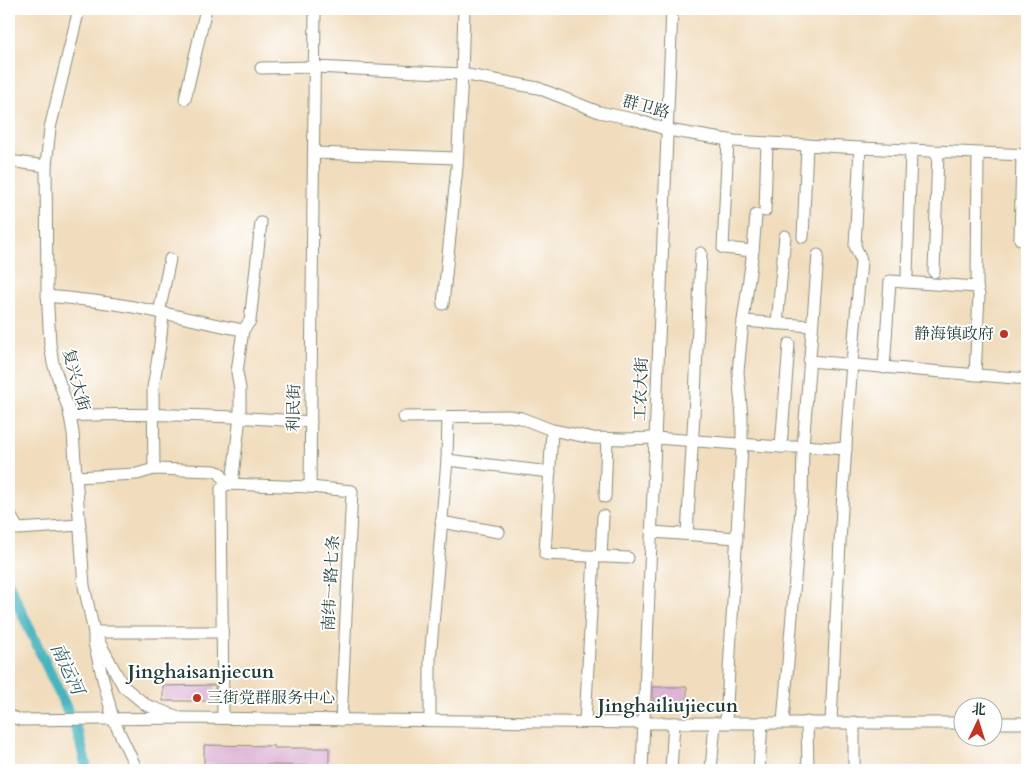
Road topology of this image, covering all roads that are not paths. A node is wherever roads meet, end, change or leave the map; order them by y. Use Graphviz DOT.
graph roads {
  1 [pos="79,9"];
  2 [pos="206,9"];
  3 [pos="315,9"];
  4 [pos="464,9"];
  5 [pos="672,9"];
  6 [pos="315,67"];
  7 [pos="261,68"];
  8 [pos="462,74"];
  9 [pos="185,99"];
  10 [pos="668,130"];
  11 [pos="728,140"];
  12 [pos="767,143"];
  13 [pos="807,145"];
  14 [pos="860,148"];
  15 [pos="911,151"];
  16 [pos="938,152"];
  17 [pos="314,153"];
  18 [pos="978,154"];
  19 [pos="1025,155"];
  20 [pos="457,158"];
  21 [pos="9,161"];
  22 [pos="46,166"];
  23 [pos="261,223"];
  24 [pos="785,236"];
  25 [pos="803,237"];
  26 [pos="1020,239"];
  27 [pos="753,251"];
  28 [pos="701,253"];
  29 [pos="818,254"];
  30 [pos="170,259"];
  31 [pos="934,272"];
  32 [pos="907,275"];
  33 [pos="977,287"];
  34 [pos="48,296"];
  35 [pos="443,304"];
  36 [pos="161,313"];
  37 [pos="743,321"];
  38 [pos="777,324"];
  39 [pos="812,326"];
  40 [pos="243,330"];
  41 [pos="789,344"];
  42 [pos="809,362"];
  43 [pos="851,365"];
  44 [pos="884,368"];
  45 [pos="975,375"];
  46 [pos="1027,379"];
  47 [pos="154,414"];
  48 [pos="70,416"];
  49 [pos="240,417"];
  50 [pos="403,417"];
  51 [pos="448,417"];
  52 [pos="311,422"];
  53 [pos="552,430"];
  54 [pos="655,438"];
  55 [pos="607,439"];
  56 [pos="692,441"];
  57 [pos="742,444"];
  58 [pos="803,446"];
  59 [pos="781,447"];
  60 [pos="846,449"];
  61 [pos="447,460"];
  62 [pos="154,469"];
  63 [pos="550,472"];
  64 [pos="75,477"];
  65 [pos="229,484"];
  66 [pos="310,487"];
  67 [pos="604,497"];
  68 [pos="9,513"];
  69 [pos="603,516"];
  70 [pos="441,522"];
  71 [pos="80,525"];
  72 [pos="499,532"];
  73 [pos="652,532"];
  74 [pos="687,534"];
  75 [pos="736,538"];
  76 [pos="597,556"];
  77 [pos="628,558"];
  78 [pos="94,632"];
  79 [pos="222,632"];
  80 [pos="9,716"];
  81 [pos="183,718"];
  82 [pos="223,718"];
  83 [pos="113,719"];
  84 [pos="341,720"];
  85 [pos="430,720"];
  86 [pos="585,722"];
  87 [pos="674,722"];
  88 [pos="720,722"];
  89 [pos="762,722"];
  90 [pos="783,722"];
  91 [pos="807,722"];
  92 [pos="831,722"];
  93 [pos="854,722"];
  94 [pos="644,723"];
  95 [pos="954,723"];
  96 [pos="1004,723"];
  97 [pos="1027,723"];
  98 [pos="137,770"];
  99 [pos="642,770"];
  100 [pos="671,770"];
  101 [pos="711,770"];
  102 [pos="759,770"];
  103 [pos="808,770"];
  104 [pos="854,770"];
  1 -- 22 [label="street, 复兴大街"];
  2 -- 9 [label="street"];
  3 -- 6 [label="street, 利民街"];
  4 -- 8 [label="street"];
  5 -- 10 [label="street, 工农大街"];
  6 -- 7 [label="street, 群卫路"];
  6 -- 8 [label="street, 群卫路"];
  6 -- 17 [label="street, 利民街"];
  8 -- 10 [label="street, 群卫路"];
  8 -- 20 [label="street"];
  10 -- 11 [label="street, 群卫路"];
  10 -- 54 [label="street, 工农大街"];
  11 -- 12 [label="street, 群卫路"];
  11 -- 27 [label="street"];
  12 -- 13 [label="street, 群卫路"];
  12 -- 27 [label="street"];
  13 -- 14 [label="street, 群卫路"];
  13 -- 25 [label="street"];
  14 -- 15 [label="street, 群卫路"];
  14 -- 43 [label="street"];
  15 -- 16 [label="street, 群卫路"];
  15 -- 32 [label="street"];
  16 -- 18 [label="street, 群卫路"];
  16 -- 31 [label="street"];
  17 -- 20 [label="street"];
  17 -- 52 [label="street, 利民街"];
  18 -- 19 [label="street, 群卫路"];
  18 -- 33 [label="street"];
  19 -- 26 [label="street"];
  20 -- 35 [label="street"];
  21 -- 22 [label="street"];
  22 -- 34 [label="street, 复兴大街"];
  23 -- 40 [label="street"];
  24 -- 38 [label="street"];
  27 -- 37 [label="street"];
  28 -- 56 [label="street"];
  29 -- 39 [label="street"];
  30 -- 36 [label="street"];
  33 -- 44 [label="street"];
  33 -- 45 [label="street"];
  34 -- 36 [label="street"];
  34 -- 48 [label="street, 复兴大街"];
  36 -- 40 [label="street"];
  36 -- 47 [label="street"];
  37 -- 38 [label="street"];
  37 -- 57 [label="street"];
  38 -- 39 [label="street"];
  39 -- 42 [label="street"];
  40 -- 49 [label="street"];
  41 -- 59 [label="street"];
  42 -- 43 [label="street"];
  42 -- 58 [label="street"];
  43 -- 44 [label="street"];
  43 -- 60 [label="street"];
  44 -- 45 [label="street"];
  45 -- 46 [label="street"];
  47 -- 48 [label="street"];
  47 -- 49 [label="street"];
  47 -- 62 [label="street"];
  48 -- 64 [label="street, 复兴大街"];
  49 -- 52 [label="street"];
  49 -- 65 [label="street"];
  50 -- 51 [label="street"];
  51 -- 53 [label="street"];
  51 -- 61 [label="street"];
  52 -- 66 [label="street, 利民街"];
  53 -- 55 [label="street"];
  53 -- 63 [label="street"];
  54 -- 55 [label="street"];
  54 -- 56 [label="street"];
  54 -- 73 [label="street, 工农大街"];
  55 -- 67 [label="street"];
  56 -- 57 [label="street"];
  56 -- 74 [label="street"];
  57 -- 59 [label="street"];
  57 -- 75 [label="street"];
  58 -- 59 [label="street"];
  58 -- 60 [label="street"];
  58 -- 90 [label="street"];
  60 -- 92 [label="street"];
  61 -- 63 [label="street"];
  61 -- 70 [label="street"];
  62 -- 64 [label="street"];
  62 -- 65 [label="street"];
  63 -- 76 [label="street"];
  64 -- 71 [label="street, 复兴大街"];
  65 -- 66 [label="street"];
  65 -- 79 [label="street"];
  66 -- 84 [label="street, 南纬一路七条"];
  68 -- 71 [label="street"];
  69 -- 76 [label="street"];
  70 -- 72 [label="street"];
  70 -- 85 [label="street"];
  71 -- 78 [label="street, 复兴大街"];
  73 -- 74 [label="street"];
  73 -- 94 [label="street, 工农大街"];
  74 -- 75 [label="street"];
  75 -- 88 [label="street"];
  76 -- 77 [label="street"];
  76 -- 86 [label="street"];
  78 -- 79 [label="street"];
  78 -- 81 [label="street, 复兴大街"];
  78 -- 83 [label="street"];
  79 -- 82 [label="street"];
  80 -- 83 [label="street"];
  81 -- 82 [label="street"];
  81 -- 83 [label="street"];
  82 -- 84 [label="street"];
  83 -- 98 [label="street"];
  84 -- 85 [label="street"];
  85 -- 86 [label="street"];
  86 -- 94 [label="street"];
  87 -- 88 [label="street"];
  87 -- 94 [label="street"];
  87 -- 100 [label="street"];
  88 -- 89 [label="street"];
  88 -- 101 [label="street"];
  89 -- 90 [label="street"];
  89 -- 102 [label="street"];
  90 -- 91 [label="street"];
  91 -- 92 [label="street"];
  91 -- 103 [label="street"];
  92 -- 93 [label="street"];
  93 -- 95 [label="street"];
  93 -- 104 [label="street"];
  94 -- 99 [label="street, 工农大街"];
  96 -- 97 [label="street"];
}
